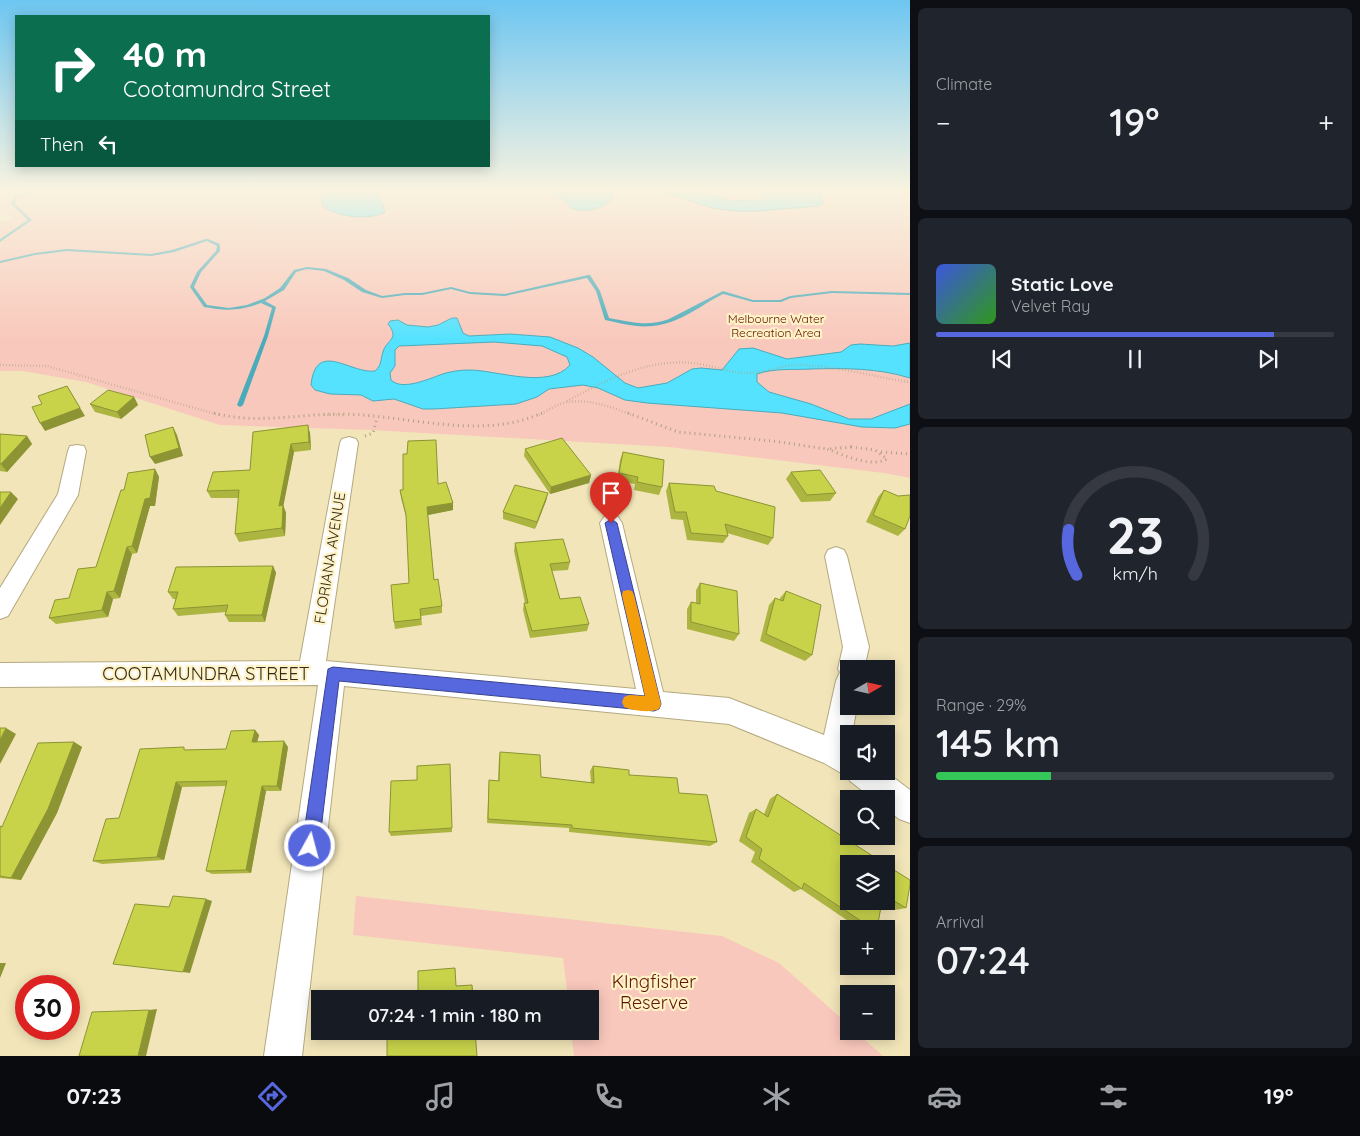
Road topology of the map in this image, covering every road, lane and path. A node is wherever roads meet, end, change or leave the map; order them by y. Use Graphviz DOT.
graph roads {
  1 [pos="0,365"];
  2 [pos="910,382"];
  3 [pos="567,402"];
  4 [pos="349,443"];
  5 [pos="827,450"];
  6 [pos="77,452"];
  7 [pos="881,452"];
  8 [pos="910,454"];
  9 [pos="611,523"];
  10 [pos="836,556"];
  11 [pos="0,609"];
  12 [pos="853,660"];
  13 [pos="322,674"];
  14 [pos="0,675"];
  15 [pos="654,704"];
  16 [pos="840,758"];
  17 [pos="872,780"];
  18 [pos="910,808"];
  19 [pos="283,1056"];
  1 -- 3 [label="path"];
  2 -- 3 [label="path"];
  3 -- 5 [label="path"];
  4 -- 13 [label="street, FLORIANA AVENUE"];
  5 -- 7 [label="path"];
  5 -- 7 [label="path"];
  6 -- 11 [label="street"];
  7 -- 8 [label="path"];
  9 -- 15 [label="street"];
  10 -- 12 [label="street"];
  13 -- 14 [label="street, COOTAMUNDRA STREET"];
  13 -- 15 [label="street, COOTAMUNDRA STREET"];
  13 -- 19 [label="street, FLORIANA AVENUE"];
  15 -- 16 [label="street, COOTAMUNDRA STREET"];
  17 -- 18 [label="street"];
}
